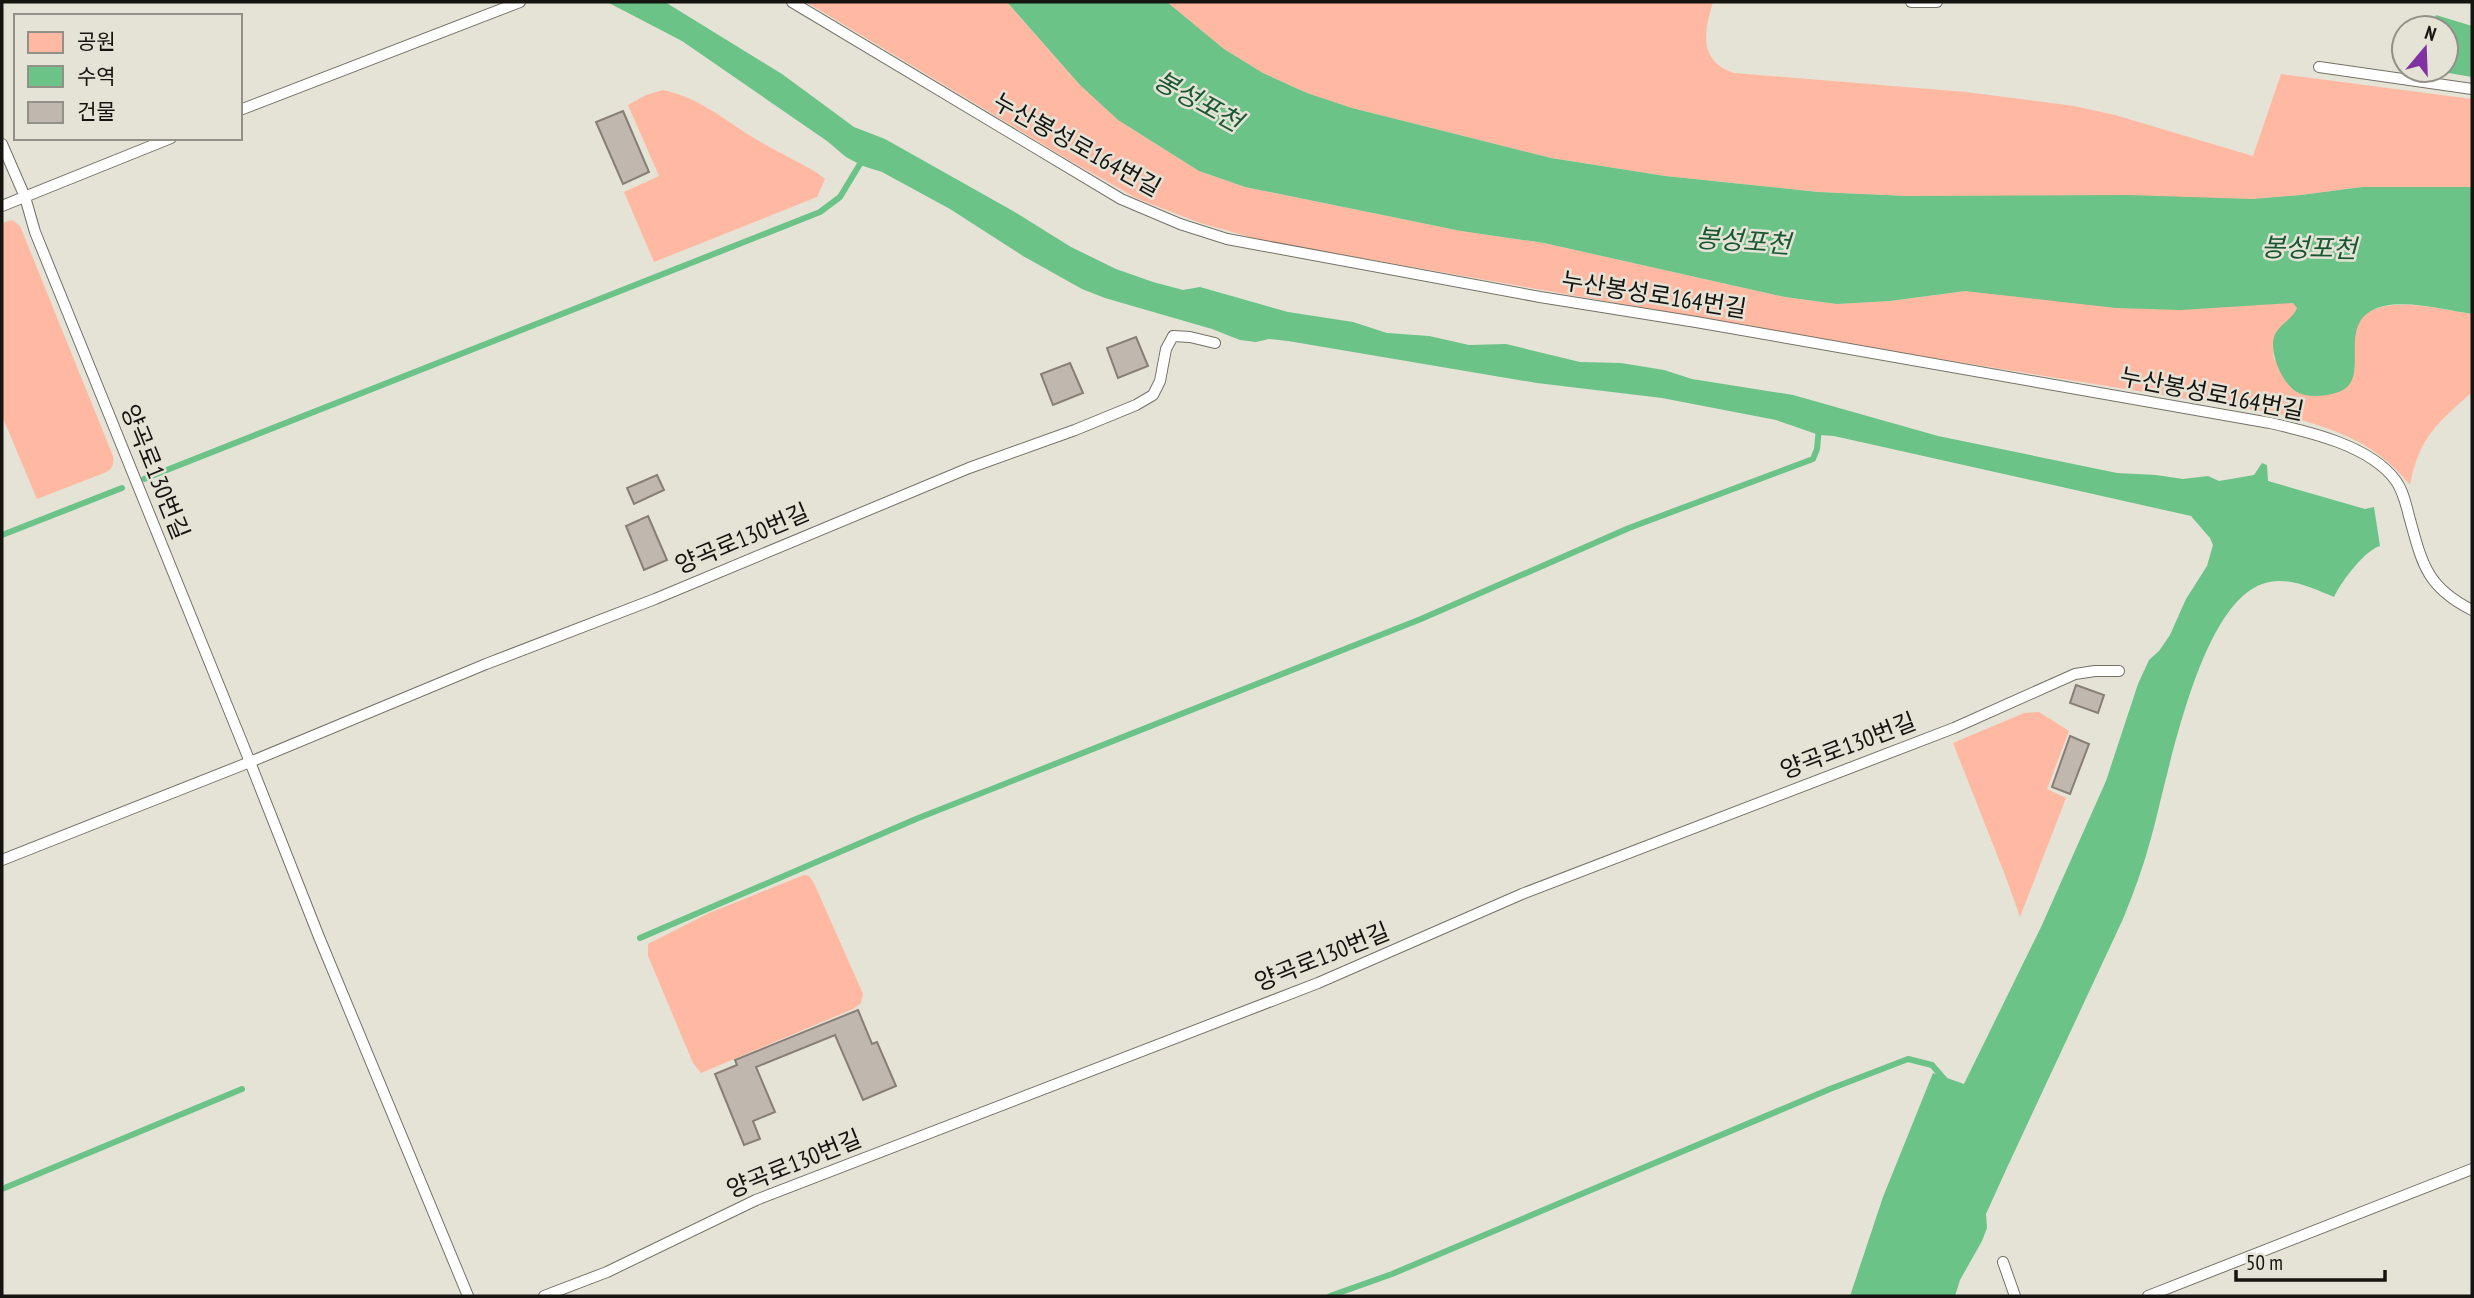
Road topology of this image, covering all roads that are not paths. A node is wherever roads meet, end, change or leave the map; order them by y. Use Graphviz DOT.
graph roads {
  1 [pos="520,2"];
  2 [pos="792,2"];
  3 [pos="1910,2"];
  4 [pos="1937,2"];
  5 [pos="2319,67"];
  6 [pos="2472,89"];
  7 [pos="242,109"];
  8 [pos="166,140"];
  9 [pos="2,144"];
  10 [pos="25,197"];
  11 [pos="2,206"];
  12 [pos="1215,343"];
  13 [pos="2472,610"];
  14 [pos="2119,671"];
  15 [pos="250,762"];
  16 [pos="2,860"];
  17 [pos="2472,1169"];
  18 [pos="2003,1262"];
  19 [pos="468,1296"];
  20 [pos="544,1296"];
  21 [pos="2015,1296"];
  22 [pos="2148,1296"];
  1 -- 7 [label="lane"];
  2 -- 13 [label="lane, 누산봉성로164번길"];
  3 -- 4 [label="lane"];
  5 -- 6 [label="lane"];
  8 -- 10 [label="lane"];
  9 -- 10 [label="lane, 양곡로130번길"];
  10 -- 11 [label="lane"];
  10 -- 15 [label="lane, 양곡로130번길"];
  12 -- 15 [label="lane, 양곡로130번길"];
  14 -- 20 [label="lane, 양곡로130번길"];
  15 -- 16 [label="lane"];
  15 -- 19 [label="lane, 양곡로130번길"];
  17 -- 22 [label="lane"];
  18 -- 21 [label="lane"];
}
